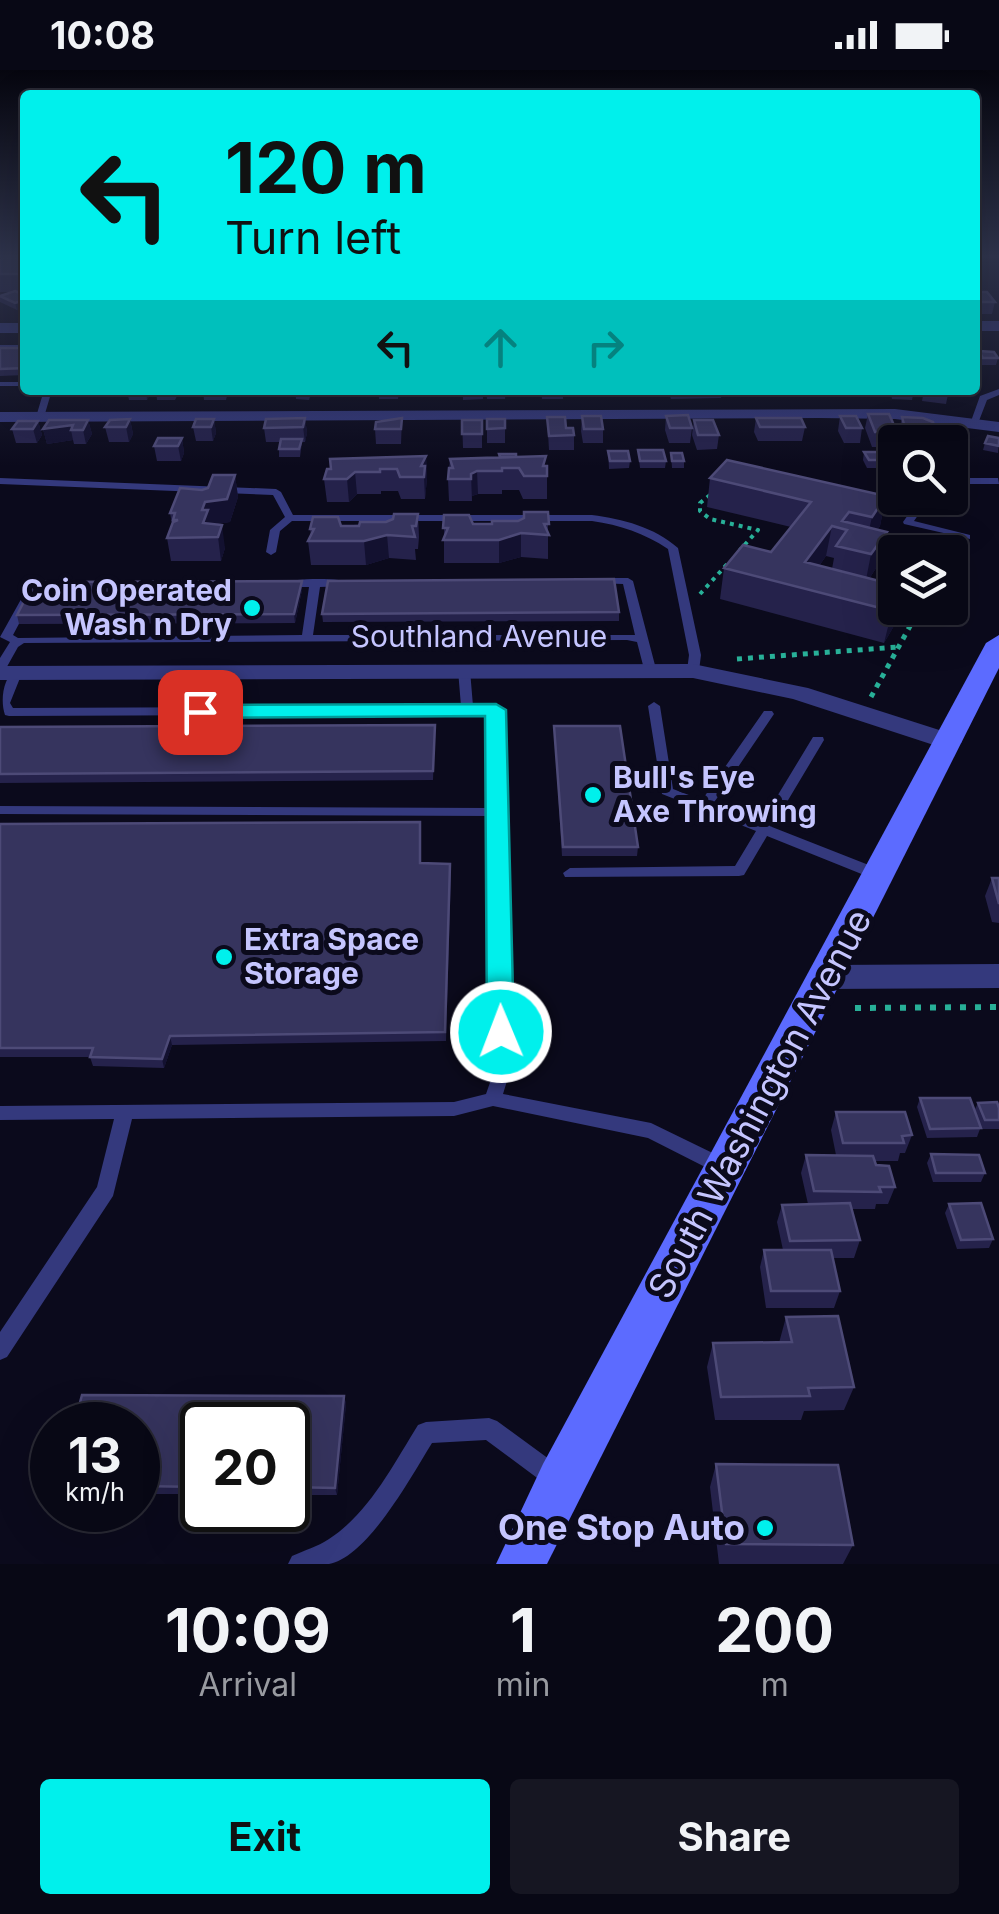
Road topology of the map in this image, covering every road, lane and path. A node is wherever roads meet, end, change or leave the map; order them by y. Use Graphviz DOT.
graph roads {
  1 [pos="999,392"];
  2 [pos="47,395"];
  3 [pos="347,395"];
  4 [pos="812,395"];
  5 [pos="820,413"];
  6 [pos="343,415"];
  7 [pos="0,417"];
  8 [pos="40,417"];
  9 [pos="974,424"];
  10 [pos="999,427"];
  11 [pos="968,480"];
  12 [pos="0,481"];
  13 [pos="998,481"];
  14 [pos="714,493"];
  15 [pos="913,515"];
  16 [pos="290,518"];
  17 [pos="958,535"];
  18 [pos="270,552"];
  19 [pos="589,582"];
  20 [pos="354,583"];
  21 [pos="278,584"];
  22 [pos="315,584"];
  23 [pos="53,585"];
  24 [pos="684,594"];
  25 [pos="910,625"];
  26 [pos="307,639"];
  27 [pos="642,639"];
  28 [pos="17,642"];
  29 [pos="999,644"];
  30 [pos="898,647"];
  31 [pos="694,663"];
  32 [pos="650,669"];
  33 [pos="464,670"];
  34 [pos="5,672"];
  35 [pos="654,706"];
  36 [pos="466,710"];
  37 [pos="862,713"];
  38 [pos="768,714"];
  39 [pos="818,740"];
  40 [pos="948,742"];
  41 [pos="705,806"];
  42 [pos="0,810"];
  43 [pos="496,812"];
  44 [pos="766,830"];
  45 [pos="570,872"];
  46 [pos="880,875"];
  47 [pos="999,976"];
  48 [pos="828,977"];
  49 [pos="999,1007"];
  50 [pos="855,1008"];
  51 [pos="493,1099"];
  52 [pos="125,1112"];
  53 [pos="0,1113"];
  54 [pos="726,1169"];
  55 [pos="0,1350"];
  56 [pos="560,1480"];
  57 [pos="529,1560"];
  58 [pos="300,1564"];
  1 -- 9 [label="lane"];
  2 -- 8 [label="lane"];
  3 -- 6 [label="street"];
  4 -- 5 [label="street"];
  5 -- 6 [label="street"];
  5 -- 9 [label="street"];
  6 -- 8 [label="street"];
  7 -- 8 [label="street"];
  9 -- 10 [label="street"];
  11 -- 13 [label="lane"];
  12 -- 16 [label="lane"];
  14 -- 24 [label="path"];
  15 -- 17 [label="lane"];
  16 -- 18 [label="lane"];
  16 -- 24 [label="lane"];
  19 -- 27 [label="lane"];
  20 -- 22 [label="lane"];
  21 -- 22 [label="lane"];
  22 -- 26 [label="lane"];
  23 -- 28 [label="lane"];
  24 -- 31 [label="lane"];
  25 -- 30 [label="path"];
  26 -- 27 [label="lane"];
  26 -- 28 [label="lane"];
  27 -- 32 [label="lane"];
  28 -- 34 [label="lane"];
  29 -- 40 [label="street, South Washington Avenue"];
  30 -- 31 [label="path"];
  30 -- 37 [label="path"];
  31 -- 32 [label="street, Southland Avenue"];
  31 -- 37 [label="street, Southland Avenue"];
  32 -- 33 [label="street, Southland Avenue"];
  33 -- 34 [label="street, Southland Avenue"];
  33 -- 36 [label="lane"];
  34 -- 36 [label="lane"];
  35 -- 41 [label="lane"];
  36 -- 43 [label="lane"];
  37 -- 40 [label="street, Southland Avenue"];
  38 -- 41 [label="lane"];
  39 -- 44 [label="lane"];
  40 -- 46 [label="street, South Washington Avenue"];
  41 -- 44 [label="lane"];
  42 -- 43 [label="lane"];
  43 -- 51 [label="lane"];
  44 -- 45 [label="lane"];
  44 -- 46 [label="lane"];
  46 -- 48 [label="street, South Washington Avenue"];
  47 -- 48 [label="street"];
  48 -- 54 [label="street, South Washington Avenue"];
  49 -- 50 [label="path"];
  51 -- 52 [label="lane"];
  51 -- 54 [label="lane"];
  52 -- 53 [label="lane"];
  52 -- 55 [label="lane"];
  54 -- 56 [label="street, South Washington Avenue"];
  56 -- 57 [label="street, South Washington Avenue"];
  56 -- 58 [label="lane"];
}
